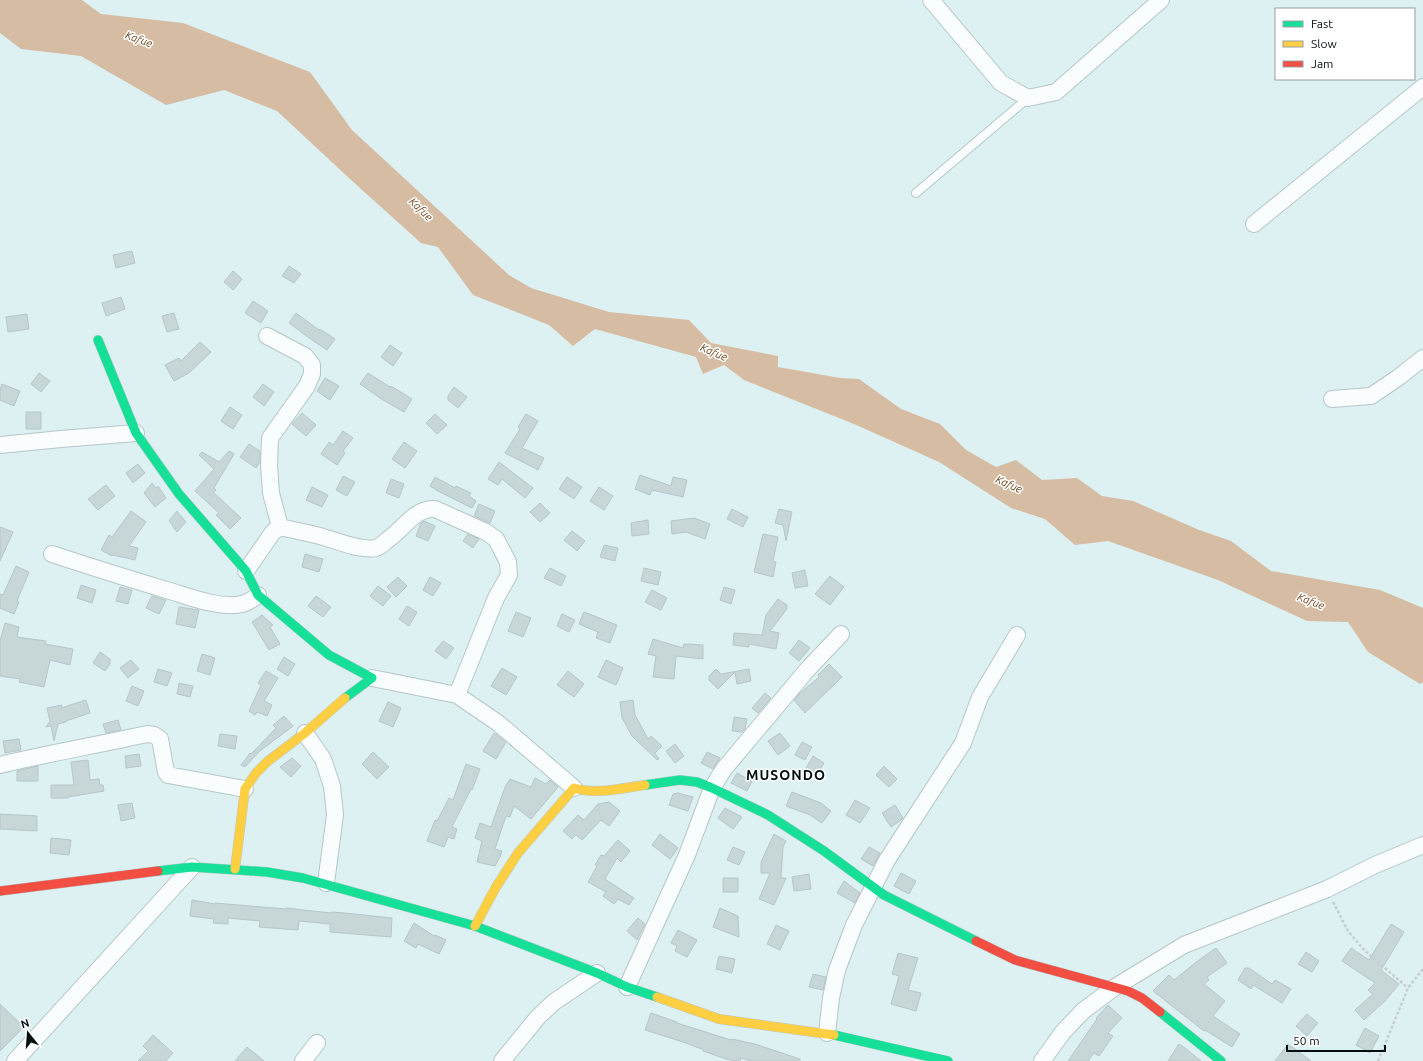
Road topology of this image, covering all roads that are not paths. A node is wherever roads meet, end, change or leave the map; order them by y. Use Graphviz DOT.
graph roads {
  1 [pos="931,0"];
  2 [pos="1161,0"];
  3 [pos="1423,87"];
  4 [pos="1028,98"];
  5 [pos="916,193"];
  6 [pos="1254,224"];
  7 [pos="267,336"];
  8 [pos="98,340"];
  9 [pos="1423,358"];
  10 [pos="1332,398"];
  11 [pos="136,433"];
  12 [pos="0,445"];
  13 [pos="280,527"];
  14 [pos="52,554"];
  15 [pos="246,571"];
  16 [pos="258,595"];
  17 [pos="841,634"];
  18 [pos="1017,635"];
  19 [pos="372,678"];
  20 [pos="457,695"];
  21 [pos="305,733"];
  22 [pos="0,765"];
  23 [pos="574,788"];
  24 [pos="712,788"];
  25 [pos="245,789"];
  26 [pos="1423,845"];
  27 [pos="192,867"];
  28 [pos="235,869"];
  29 [pos="326,884"];
  30 [pos="872,886"];
  31 [pos="0,891"];
  32 [pos="475,926"];
  33 [pos="597,973"];
  34 [pos="627,987"];
  35 [pos="1116,987"];
  36 [pos="827,1033"];
  37 [pos="317,1043"];
  38 [pos="15,1061"];
  39 [pos="303,1061"];
  40 [pos="502,1061"];
  41 [pos="948,1061"];
  42 [pos="1042,1061"];
  43 [pos="1220,1061"];
  1 -- 4 [label="street"];
  2 -- 4 [label="street"];
  3 -- 6 [label="street"];
  4 -- 5 [label="lane"];
  7 -- 13 [label="street"];
  8 -- 11 [label="street"];
  9 -- 10 [label="street"];
  11 -- 12 [label="street"];
  11 -- 15 [label="street"];
  13 -- 15 [label="street"];
  13 -- 20 [label="street"];
  14 -- 16 [label="street"];
  15 -- 16 [label="street"];
  16 -- 19 [label="street"];
  17 -- 24 [label="street"];
  18 -- 30 [label="street"];
  19 -- 20 [label="street"];
  19 -- 21 [label="street"];
  20 -- 23 [label="street"];
  21 -- 25 [label="street"];
  21 -- 29 [label="street"];
  22 -- 25 [label="street"];
  23 -- 24 [label="street"];
  23 -- 32 [label="street"];
  24 -- 30 [label="street"];
  24 -- 34 [label="street"];
  25 -- 28 [label="street"];
  26 -- 35 [label="street"];
  27 -- 28 [label="street"];
  27 -- 31 [label="street"];
  27 -- 38 [label="street"];
  28 -- 29 [label="street"];
  29 -- 32 [label="street"];
  30 -- 35 [label="street"];
  30 -- 36 [label="street"];
  32 -- 33 [label="street"];
  33 -- 34 [label="street"];
  33 -- 40 [label="street"];
  34 -- 36 [label="street"];
  35 -- 42 [label="street"];
  35 -- 43 [label="street"];
  36 -- 41 [label="street"];
  37 -- 39 [label="street"];
}
